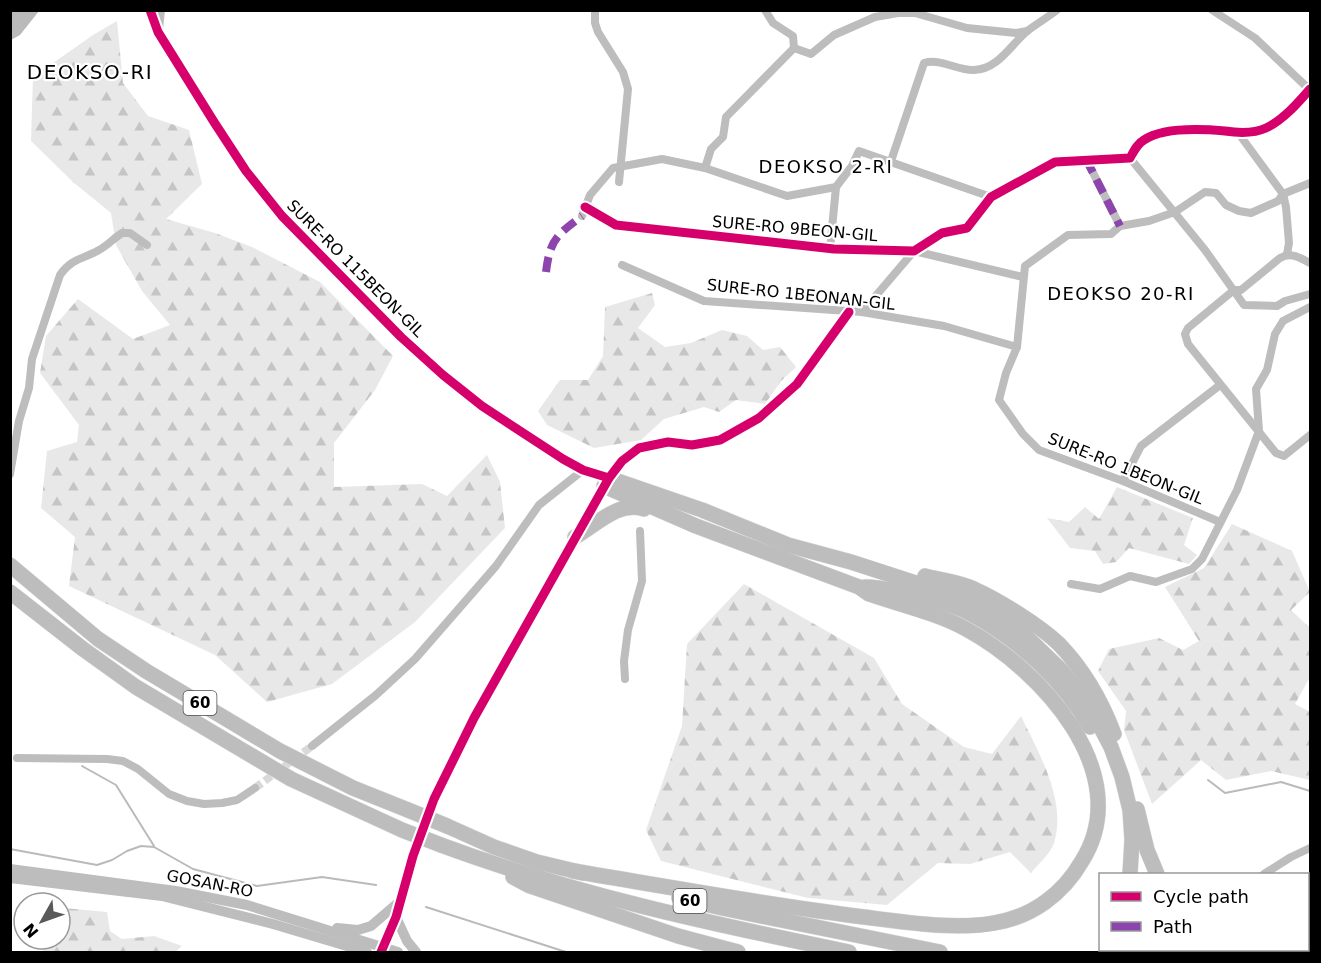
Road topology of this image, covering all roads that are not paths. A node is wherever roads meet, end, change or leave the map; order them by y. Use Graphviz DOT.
graph roads {
  1 [pos="145,10"];
  2 [pos="150,10"];
  3 [pos="161,10"];
  4 [pos="595,10"];
  5 [pos="765,10"];
  6 [pos="1057,10"];
  7 [pos="1212,10"];
  8 [pos="915,12"];
  9 [pos="158,31"];
  10 [pos="1027,32"];
  11 [pos="794,48"];
  12 [pos="1310,89"];
  13 [pos="1239,134"];
  14 [pos="1130,158"];
  15 [pos="1086,159"];
  16 [pos="891,161"];
  17 [pos="621,167"];
  18 [pos="705,168"];
  19 [pos="619,182"];
  20 [pos="1311,183"];
  21 [pos="836,187"];
  22 [pos="1283,194"];
  23 [pos="991,197"];
  24 [pos="1175,212"];
  25 [pos="1120,226"];
  26 [pos="147,245"];
  27 [pos="830,249"];
  28 [pos="914,251"];
  29 [pos="1287,254"];
  30 [pos="1311,263"];
  31 [pos="622,265"];
  32 [pos="1023,277"];
  33 [pos="1234,290"];
  34 [pos="1310,294"];
  35 [pos="1311,307"];
  36 [pos="849,312"];
  37 [pos="862,312"];
  38 [pos="1017,348"];
  39 [pos="1220,385"];
  40 [pos="1259,431"];
  41 [pos="1311,435"];
  42 [pos="583,470"];
  43 [pos="10,474"];
  44 [pos="606,482"];
  45 [pos="1122,482"];
  46 [pos="671,515"];
  47 [pos="1220,522"];
  48 [pos="640,531"];
  49 [pos="575,537"];
  50 [pos="851,562"];
  51 [pos="10,565"];
  52 [pos="1071,584"];
  53 [pos="859,587"];
  54 [pos="10,592"];
  55 [pos="625,679"];
  56 [pos="312,746"];
  57 [pos="17,758"];
  58 [pos="255,788"];
  59 [pos="1311,848"];
  60 [pos="473,857"];
  61 [pos="10,869"];
  62 [pos="573,871"];
  63 [pos="1120,873"];
  64 [pos="1130,873"];
  65 [pos="1157,873"];
  66 [pos="1266,873"];
  67 [pos="10,878"];
  68 [pos="399,902"];
  69 [pos="396,917"];
  70 [pos="312,925"];
  71 [pos="382,950"];
  72 [pos="367,952"];
  73 [pos="398,952"];
  74 [pos="416,952"];
  75 [pos="738,952"];
  76 [pos="849,952"];
  77 [pos="940,952"];
  1 -- 9 [label="street"];
  2 -- 9 [label="street, SURE-RO 115BEON-GIL"];
  3 -- 9 [label="street"];
  4 -- 17 [label="street"];
  5 -- 11 [label="street"];
  6 -- 10 [label="street"];
  7 -- 12 [label="street"];
  8 -- 10 [label="street"];
  8 -- 11 [label="street"];
  9 -- 42 [label="street, SURE-RO 115BEON-GIL"];
  10 -- 16 [label="street"];
  11 -- 18 [label="street"];
  12 -- 13 [label="street"];
  13 -- 14 [label="street"];
  13 -- 22 [label="street"];
  14 -- 15 [label="street"];
  14 -- 24 [label="street"];
  15 -- 23 [label="street"];
  15 -- 25 [label="street"];
  16 -- 21 [label="street"];
  16 -- 23 [label="street"];
  17 -- 18 [label="street"];
  17 -- 19 [label="street"];
  17 -- 27 [label="street, SURE-RO 9BEON-GIL"];
  18 -- 21 [label="street"];
  20 -- 22 [label="street"];
  21 -- 27 [label="street"];
  22 -- 24 [label="street"];
  22 -- 29 [label="street"];
  23 -- 28 [label="street"];
  24 -- 25 [label="street"];
  24 -- 33 [label="street"];
  25 -- 32 [label="street"];
  26 -- 43 [label="street"];
  27 -- 28 [label="street, SURE-RO 9BEON-GIL"];
  28 -- 32 [label="street, SURE-RO 9BEON-GIL"];
  28 -- 37 [label="street"];
  29 -- 30 [label="street"];
  29 -- 33 [label="street"];
  31 -- 36 [label="street, SURE-RO 1BEONAN-GIL"];
  32 -- 38 [label="street, SURE-RO 1BEON-GIL"];
  33 -- 34 [label="street"];
  33 -- 39 [label="street"];
  35 -- 40 [label="street"];
  36 -- 37 [label="street, SURE-RO 1BEONAN-GIL"];
  36 -- 44 [label="street"];
  37 -- 38 [label="street, SURE-RO 1BEONAN-GIL"];
  38 -- 45 [label="street, SURE-RO 1BEON-GIL"];
  39 -- 40 [label="street"];
  39 -- 45 [label="street"];
  40 -- 41 [label="street"];
  40 -- 47 [label="street"];
  42 -- 44 [label="street, SURE-RO 115BEON-GIL"];
  42 -- 56 [label="street"];
  44 -- 46 [label="highway"];
  44 -- 49 [label="street"];
  44 -- 50 [label="highway"];
  45 -- 47 [label="street, SURE-RO 1BEON-GIL"];
  46 -- 49 [label="highway"];
  46 -- 53 [label="highway"];
  47 -- 52 [label="street"];
  48 -- 55 [label="street"];
  49 -- 68 [label="street"];
  50 -- 64 [label="highway"];
  50 -- 65 [label="highway"];
  51 -- 62 [label="highway, 60, bridge"];
  53 -- 62 [label="highway"];
  53 -- 63 [label="highway"];
  54 -- 60 [label="highway, 60, bridge"];
  57 -- 58 [label="street"];
  59 -- 66 [label="street"];
  60 -- 75 [label="highway"];
  60 -- 76 [label="highway, 60"];
  61 -- 70 [label="street, GOSAN-RO"];
  62 -- 77 [label="highway, 60"];
  67 -- 72 [label="street, GOSAN-RO"];
  68 -- 69 [label="street"];
  68 -- 70 [label="street"];
  69 -- 71 [label="street"];
  69 -- 74 [label="street"];
  70 -- 71 [label="street, GOSAN-RO"];
  71 -- 73 [label="street, GOSAN-RO"];
}
